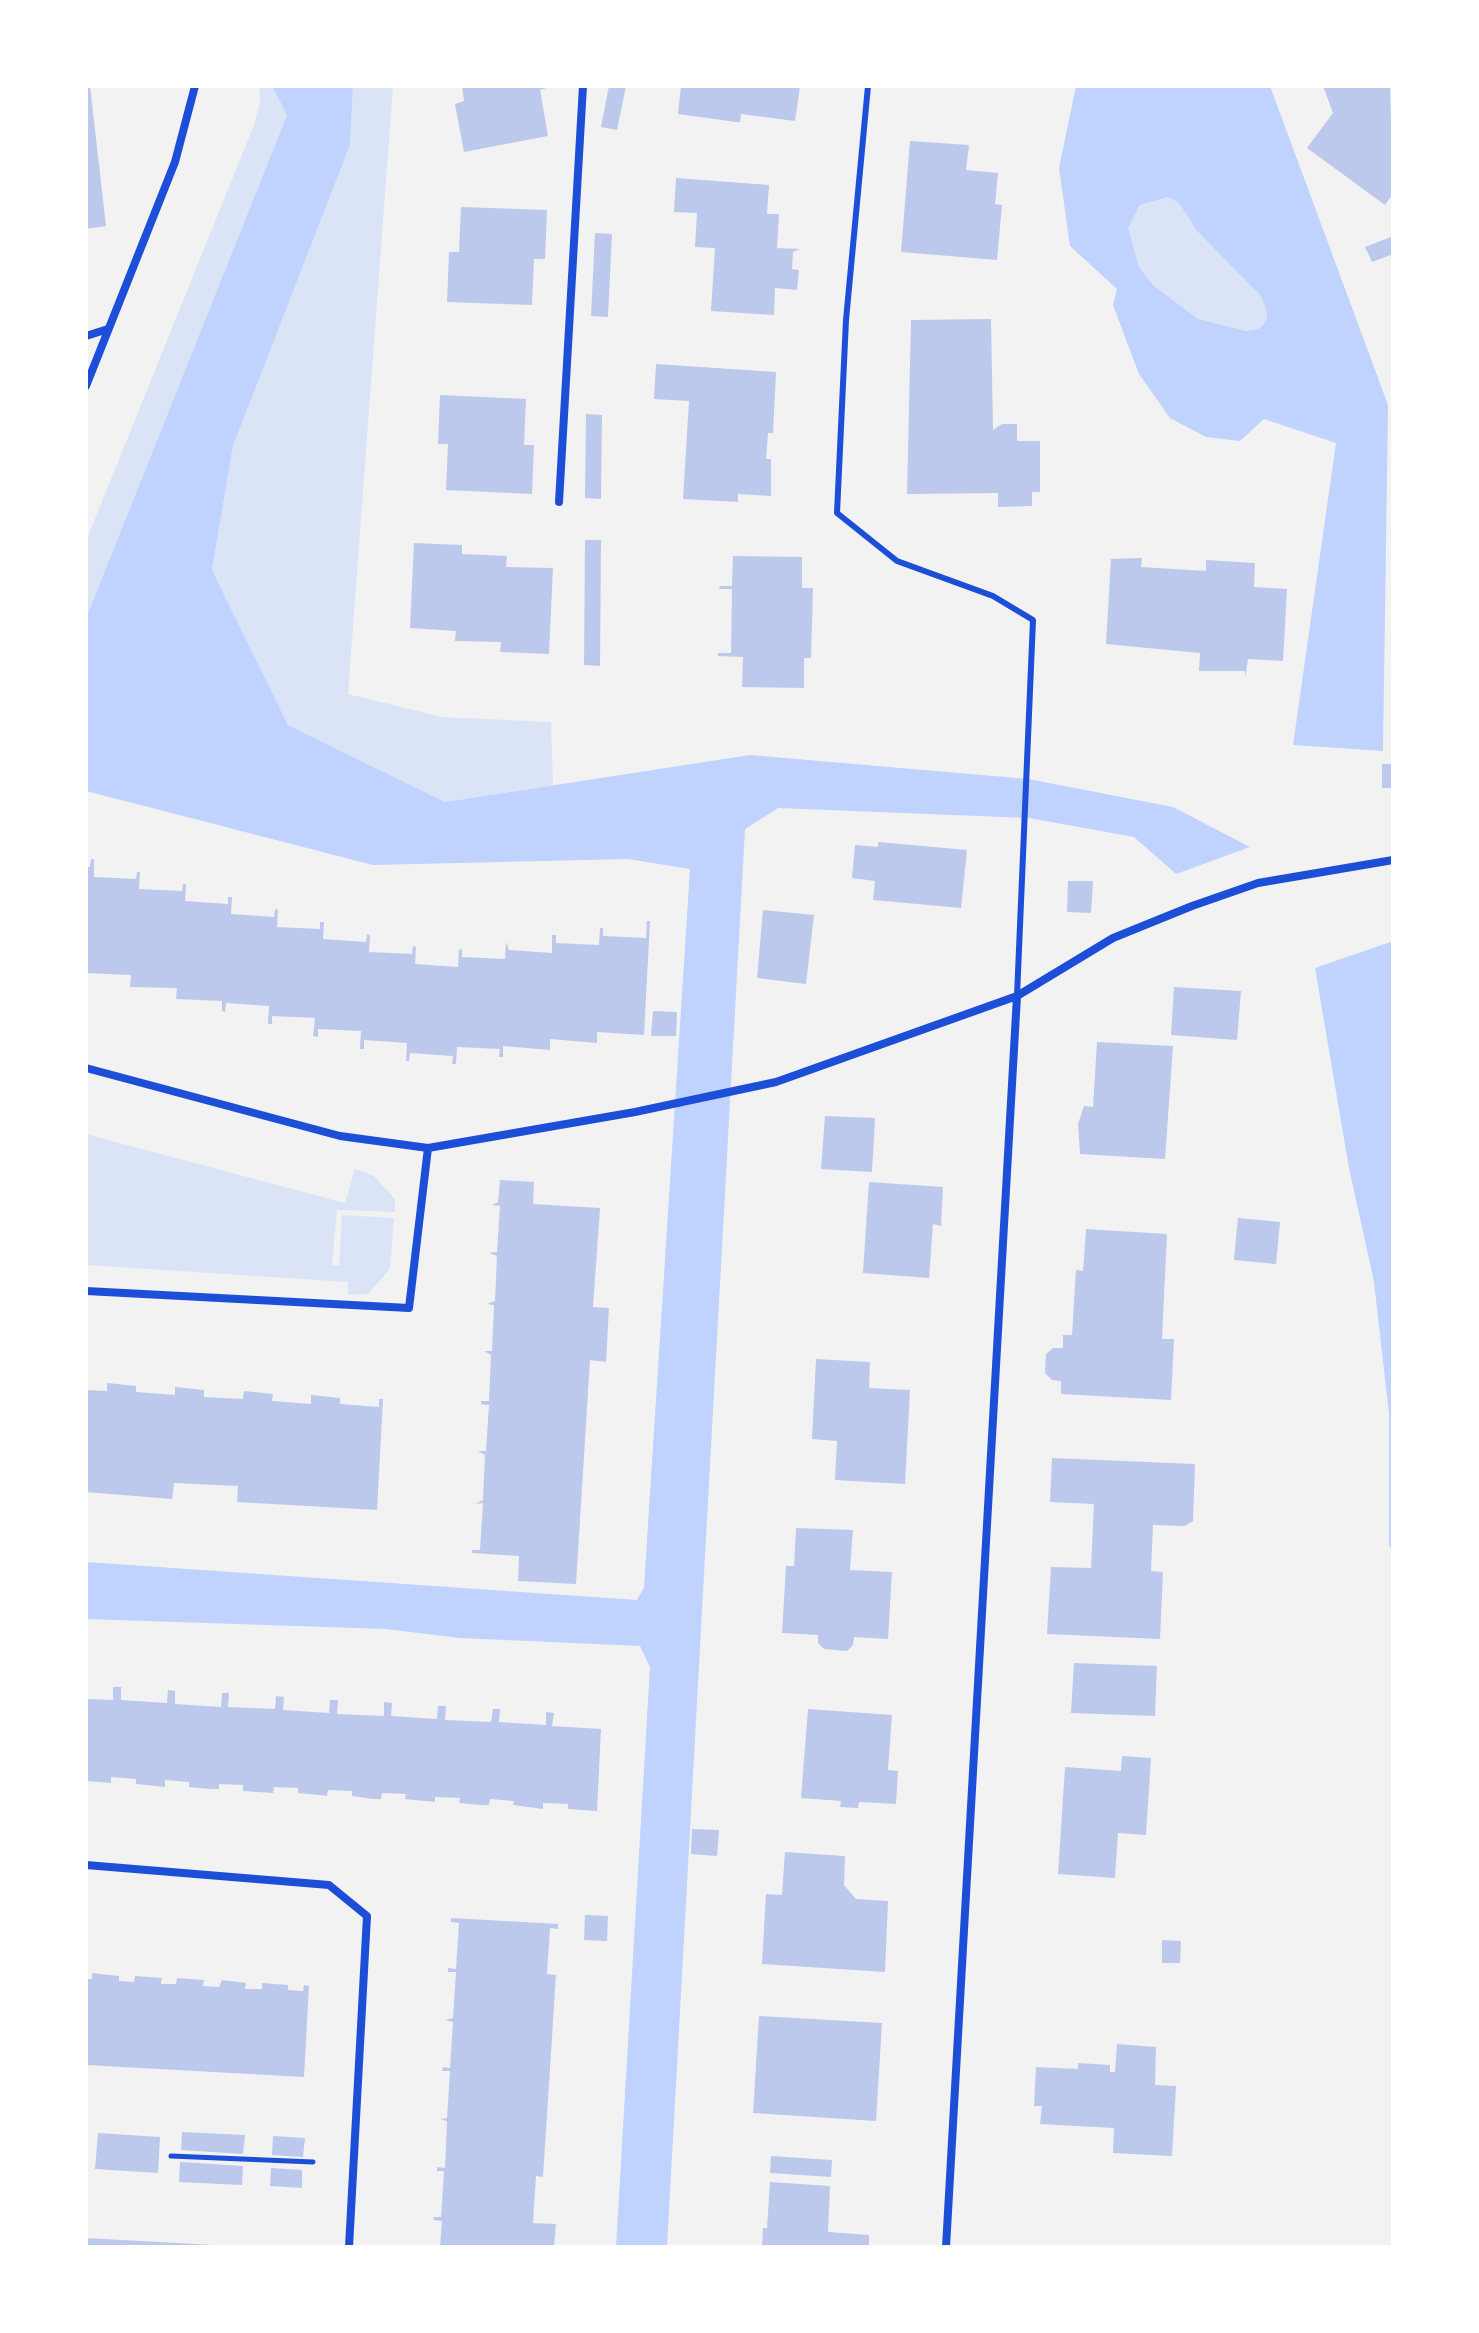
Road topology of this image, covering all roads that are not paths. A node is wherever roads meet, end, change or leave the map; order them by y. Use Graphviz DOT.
graph roads {
  1 [pos="195,86"];
  2 [pos="583,86"];
  3 [pos="868,86"];
  4 [pos="108,329"];
  5 [pos="86,336"];
  6 [pos="86,386"];
  7 [pos="559,502"];
  8 [pos="1393,860"];
  9 [pos="1017,996"];
  10 [pos="86,1068"];
  11 [pos="428,1148"];
  12 [pos="86,1291"];
  13 [pos="86,1865"];
  14 [pos="349,2247"];
  15 [pos="946,2247"];
  1 -- 4 [label="street"];
  2 -- 7 [label="street"];
  3 -- 9 [label="lane"];
  4 -- 5 [label="street"];
  4 -- 6 [label="street"];
  8 -- 9 [label="street"];
  9 -- 11 [label="street"];
  9 -- 15 [label="street"];
  10 -- 11 [label="street"];
  11 -- 12 [label="street"];
  13 -- 14 [label="street"];
}
